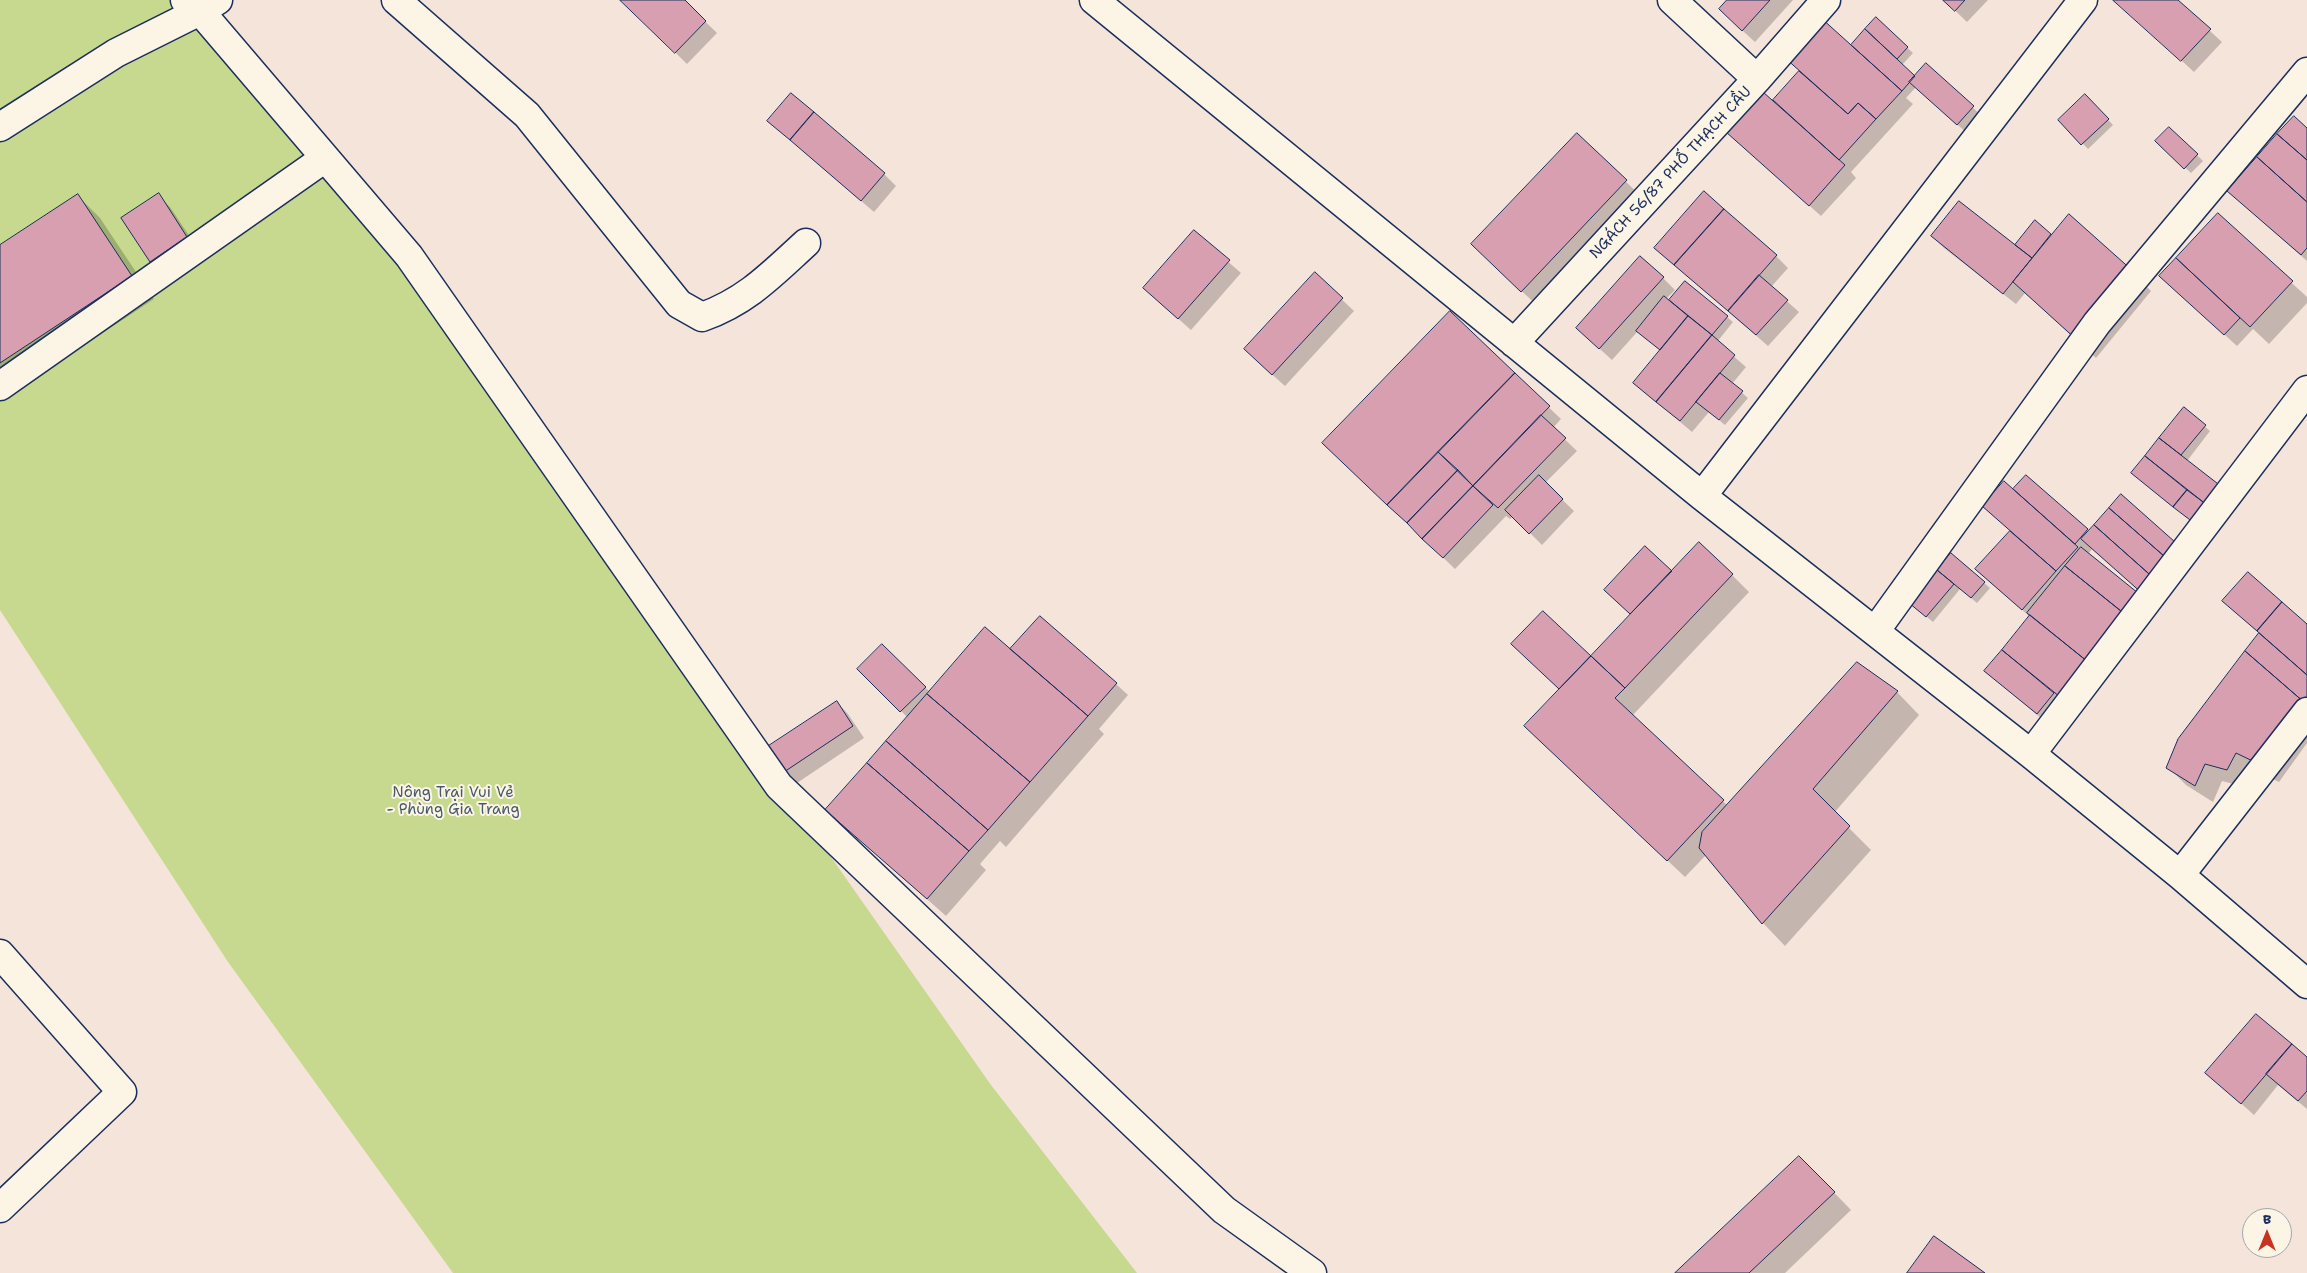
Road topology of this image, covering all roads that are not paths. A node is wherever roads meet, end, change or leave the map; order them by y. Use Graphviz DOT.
graph roads {
  1 [pos="396,0"];
  2 [pos="1094,0"];
  3 [pos="1672,0"];
  4 [pos="2082,0"];
  5 [pos="201,4"];
  6 [pos="1815,4"];
  7 [pos="2307,72"];
  8 [pos="1756,79"];
  9 [pos="0,127"];
  10 [pos="325,158"];
  11 [pos="806,243"];
  12 [pos="1514,344"];
  13 [pos="0,386"];
  14 [pos="2307,390"];
  15 [pos="1702,496"];
  16 [pos="1876,630"];
  17 [pos="2307,712"];
  18 [pos="2031,754"];
  19 [pos="2180,876"];
  20 [pos="0,954"];
  21 [pos="2307,984"];
  22 [pos="0,1208"];
  23 [pos="1312,1273"];
  1 -- 11 [label="street"];
  2 -- 12 [label="street"];
  3 -- 8 [label="street"];
  4 -- 15 [label="street"];
  5 -- 9 [label="street"];
  5 -- 10 [label="street"];
  6 -- 8 [label="street, NGÁCH 56/87 PHỐ THẠCH CẦU"];
  7 -- 16 [label="street"];
  8 -- 12 [label="street, NGÁCH 56/87 PHỐ THẠCH CẦU"];
  10 -- 13 [label="street"];
  10 -- 23 [label="street"];
  12 -- 15 [label="street"];
  14 -- 18 [label="street"];
  15 -- 16 [label="street"];
  16 -- 18 [label="street"];
  17 -- 19 [label="street"];
  18 -- 19 [label="street"];
  19 -- 21 [label="street"];
  20 -- 22 [label="street"];
}
